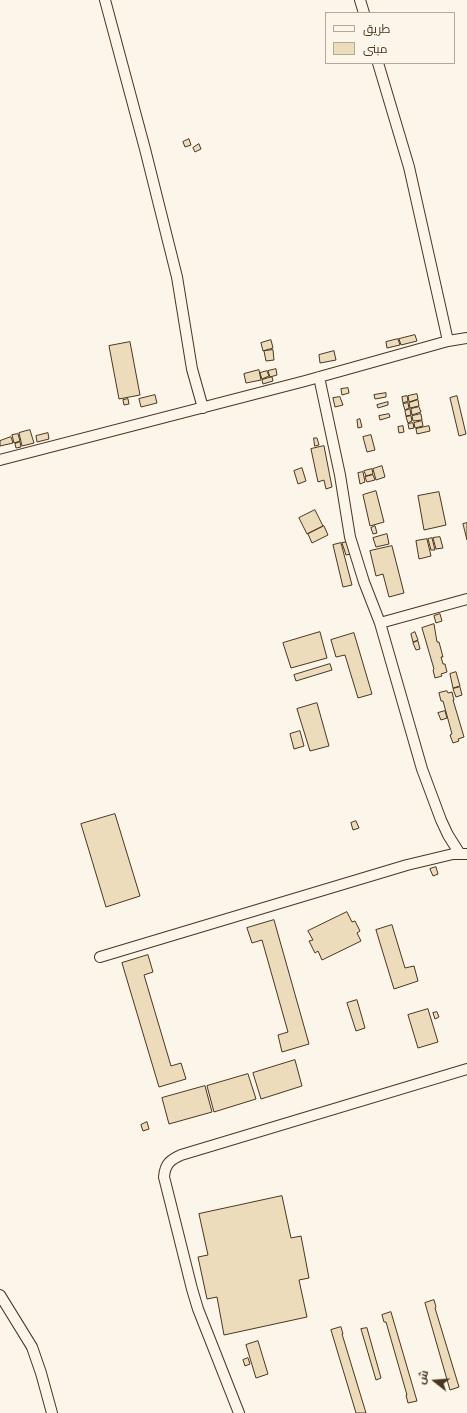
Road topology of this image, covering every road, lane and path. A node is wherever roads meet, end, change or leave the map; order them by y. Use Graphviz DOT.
graph roads {
  1 [pos="106,0"];
  2 [pos="360,0"];
  3 [pos="364,12"];
  4 [pos="378,64"];
  5 [pos="467,338"];
  6 [pos="448,341"];
  7 [pos="319,377"];
  8 [pos="203,408"];
  9 [pos="0,460"];
  10 [pos="467,599"];
  11 [pos="380,623"];
  12 [pos="463,854"];
  13 [pos="100,956"];
  14 [pos="467,1069"];
  15 [pos="0,1295"];
  16 [pos="52,1413"];
  17 [pos="239,1413"];
  1 -- 8 [label="street"];
  2 -- 3 [label="street"];
  4 -- 6 [label="street"];
  5 -- 6 [label="street"];
  6 -- 7 [label="street"];
  7 -- 8 [label="street"];
  7 -- 11 [label="street"];
  8 -- 9 [label="street"];
  10 -- 11 [label="street"];
  11 -- 12 [label="street"];
  12 -- 13 [label="street"];
  14 -- 17 [label="street"];
  15 -- 16 [label="street"];
}
